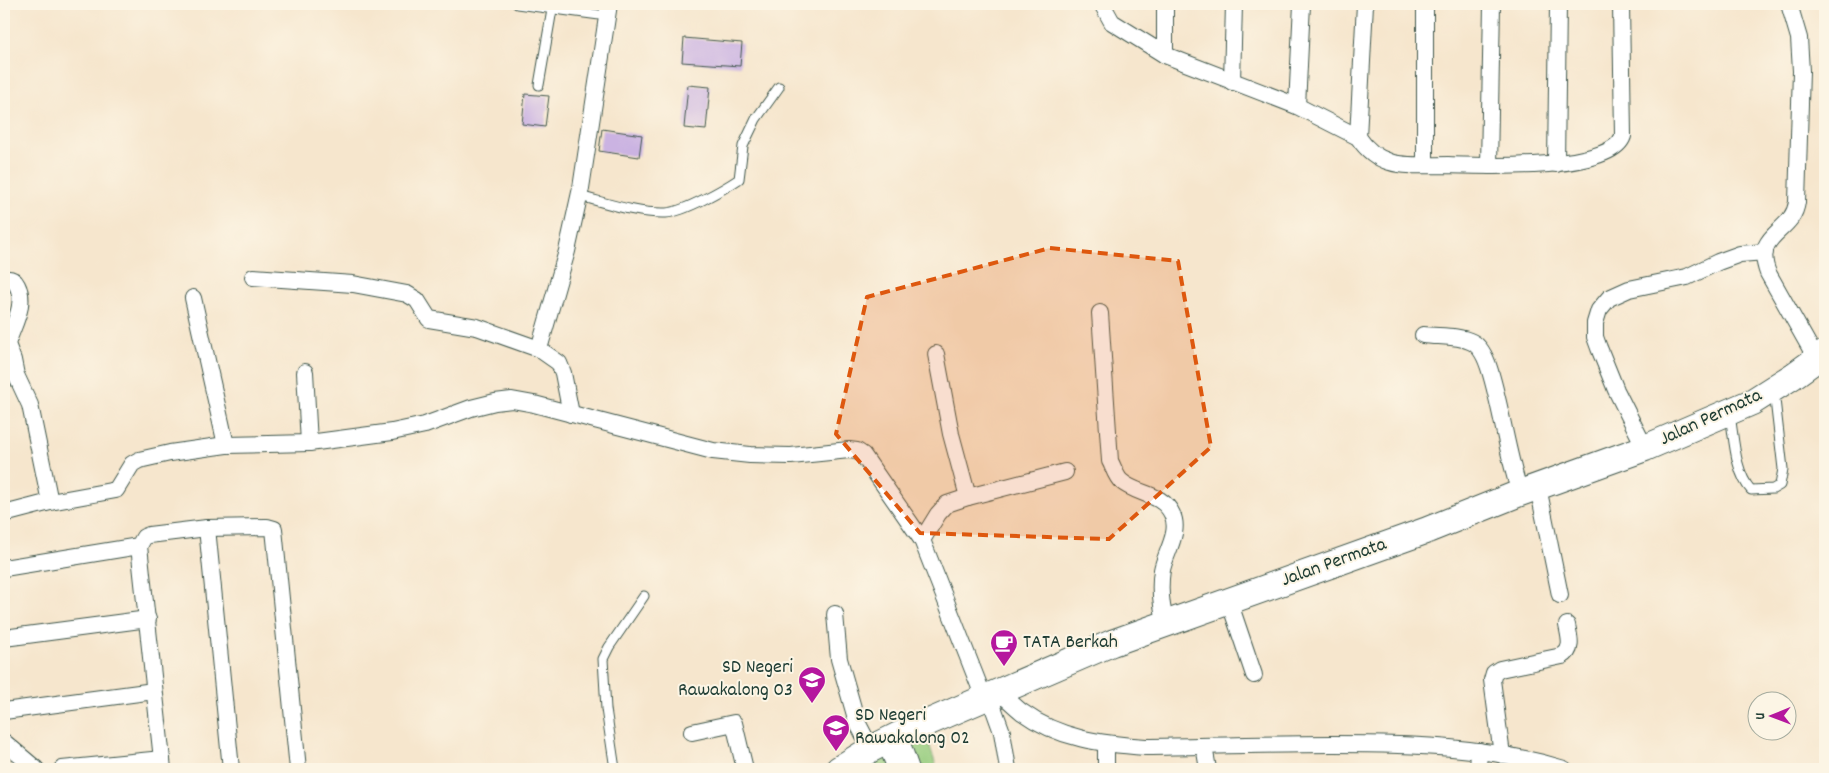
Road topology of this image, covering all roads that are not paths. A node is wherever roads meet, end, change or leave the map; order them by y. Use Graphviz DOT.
graph roads {
  1 [pos="517,4"];
  2 [pos="1102,4"];
  3 [pos="1165,4"];
  4 [pos="1234,4"];
  5 [pos="1302,4"];
  6 [pos="1364,4"];
  7 [pos="1425,4"];
  8 [pos="1492,4"];
  9 [pos="1558,4"];
  10 [pos="1622,4"];
  11 [pos="1789,4"];
  12 [pos="553,6"];
  13 [pos="608,10"];
  14 [pos="1165,55"];
  15 [pos="1232,82"];
  16 [pos="539,85"];
  17 [pos="779,87"];
  18 [pos="1297,106"];
  19 [pos="1358,137"];
  20 [pos="1556,164"];
  21 [pos="1425,165"];
  22 [pos="1489,166"];
  23 [pos="579,196"];
  24 [pos="1765,252"];
  25 [pos="253,277"];
  26 [pos="4,279"];
  27 [pos="193,298"];
  28 [pos="1100,312"];
  29 [pos="1423,335"];
  30 [pos="539,349"];
  31 [pos="936,354"];
  32 [pos="1821,356"];
  33 [pos="305,372"];
  34 [pos="1774,388"];
  35 [pos="1730,412"];
  36 [pos="571,414"];
  37 [pos="309,442"];
  38 [pos="226,445"];
  39 [pos="1645,448"];
  40 [pos="1065,472"];
  41 [pos="1529,490"];
  42 [pos="968,496"];
  43 [pos="50,502"];
  44 [pos="4,514"];
  45 [pos="207,528"];
  46 [pos="922,540"];
  47 [pos="139,546"];
  48 [pos="4,568"];
  49 [pos="1560,595"];
  50 [pos="644,596"];
  51 [pos="1229,601"];
  52 [pos="835,614"];
  53 [pos="148,619"];
  54 [pos="1166,624"];
  55 [pos="1567,625"];
  56 [pos="4,638"];
  57 [pos="1254,675"];
  58 [pos="154,691"];
  59 [pos="991,695"];
  60 [pos="4,711"];
  61 [pos="692,732"];
  62 [pos="4,742"];
  63 [pos="885,742"];
  64 [pos="1106,744"];
  65 [pos="1204,746"];
  66 [pos="1479,751"];
  67 [pos="1502,755"];
  68 [pos="163,764"];
  69 [pos="36,769"];
  70 [pos="62,769"];
  71 [pos="231,769"];
  72 [pos="298,769"];
  73 [pos="615,769"];
  74 [pos="745,769"];
  75 [pos="839,769"];
  76 [pos="896,769"];
  77 [pos="911,769"];
  78 [pos="1008,769"];
  79 [pos="1106,769"];
  80 [pos="1208,769"];
  81 [pos="1478,769"];
  82 [pos="1564,769"];
  1 -- 12 [label="lane"];
  2 -- 14 [label="street"];
  3 -- 14 [label="street"];
  4 -- 15 [label="street"];
  5 -- 18 [label="street"];
  6 -- 19 [label="street"];
  7 -- 21 [label="street"];
  8 -- 22 [label="street"];
  9 -- 20 [label="street"];
  10 -- 20 [label="street"];
  11 -- 24 [label="street"];
  12 -- 13 [label="lane"];
  12 -- 16 [label="lane"];
  13 -- 23 [label="street"];
  14 -- 15 [label="street"];
  15 -- 18 [label="street"];
  17 -- 23 [label="lane"];
  18 -- 19 [label="street"];
  19 -- 21 [label="street"];
  20 -- 22 [label="street"];
  21 -- 22 [label="street"];
  23 -- 30 [label="street"];
  24 -- 32 [label="street"];
  24 -- 39 [label="street"];
  25 -- 30 [label="street"];
  26 -- 43 [label="street"];
  27 -- 38 [label="street"];
  28 -- 54 [label="street"];
  29 -- 41 [label="street"];
  30 -- 36 [label="street"];
  31 -- 42 [label="street"];
  32 -- 34 [label="main road, Jalan Permata"];
  33 -- 37 [label="street"];
  34 -- 35 [label="main road, Jalan Permata"];
  34 -- 35 [label="lane"];
  35 -- 39 [label="main road, Jalan Permata"];
  36 -- 37 [label="street"];
  36 -- 46 [label="street"];
  37 -- 38 [label="street"];
  38 -- 43 [label="street"];
  39 -- 41 [label="main road, Jalan Permata"];
  40 -- 42 [label="street"];
  41 -- 49 [label="street"];
  41 -- 51 [label="main road, Jalan Permata"];
  42 -- 46 [label="street"];
  43 -- 44 [label="street"];
  45 -- 47 [label="street"];
  45 -- 71 [label="street"];
  45 -- 72 [label="street"];
  46 -- 59 [label="street"];
  47 -- 48 [label="street"];
  47 -- 53 [label="street"];
  50 -- 73 [label="lane"];
  51 -- 54 [label="main road, Jalan Permata"];
  51 -- 57 [label="street"];
  52 -- 63 [label="street"];
  53 -- 56 [label="street"];
  53 -- 58 [label="street"];
  54 -- 59 [label="main road, Jalan Permata"];
  55 -- 67 [label="street"];
  58 -- 60 [label="street"];
  58 -- 68 [label="street"];
  59 -- 63 [label="main road, Jalan Permata"];
  59 -- 64 [label="street"];
  59 -- 78 [label="street"];
  61 -- 74 [label="street"];
  62 -- 69 [label="street"];
  63 -- 75 [label="main road, Jalan Permata"];
  63 -- 76 [label="street"];
  63 -- 77 [label="street"];
  64 -- 65 [label="street"];
  64 -- 79 [label="street"];
  65 -- 66 [label="street"];
  65 -- 80 [label="street"];
  66 -- 67 [label="street"];
  66 -- 81 [label="street"];
  67 -- 82 [label="street"];
  68 -- 70 [label="street"];
}
